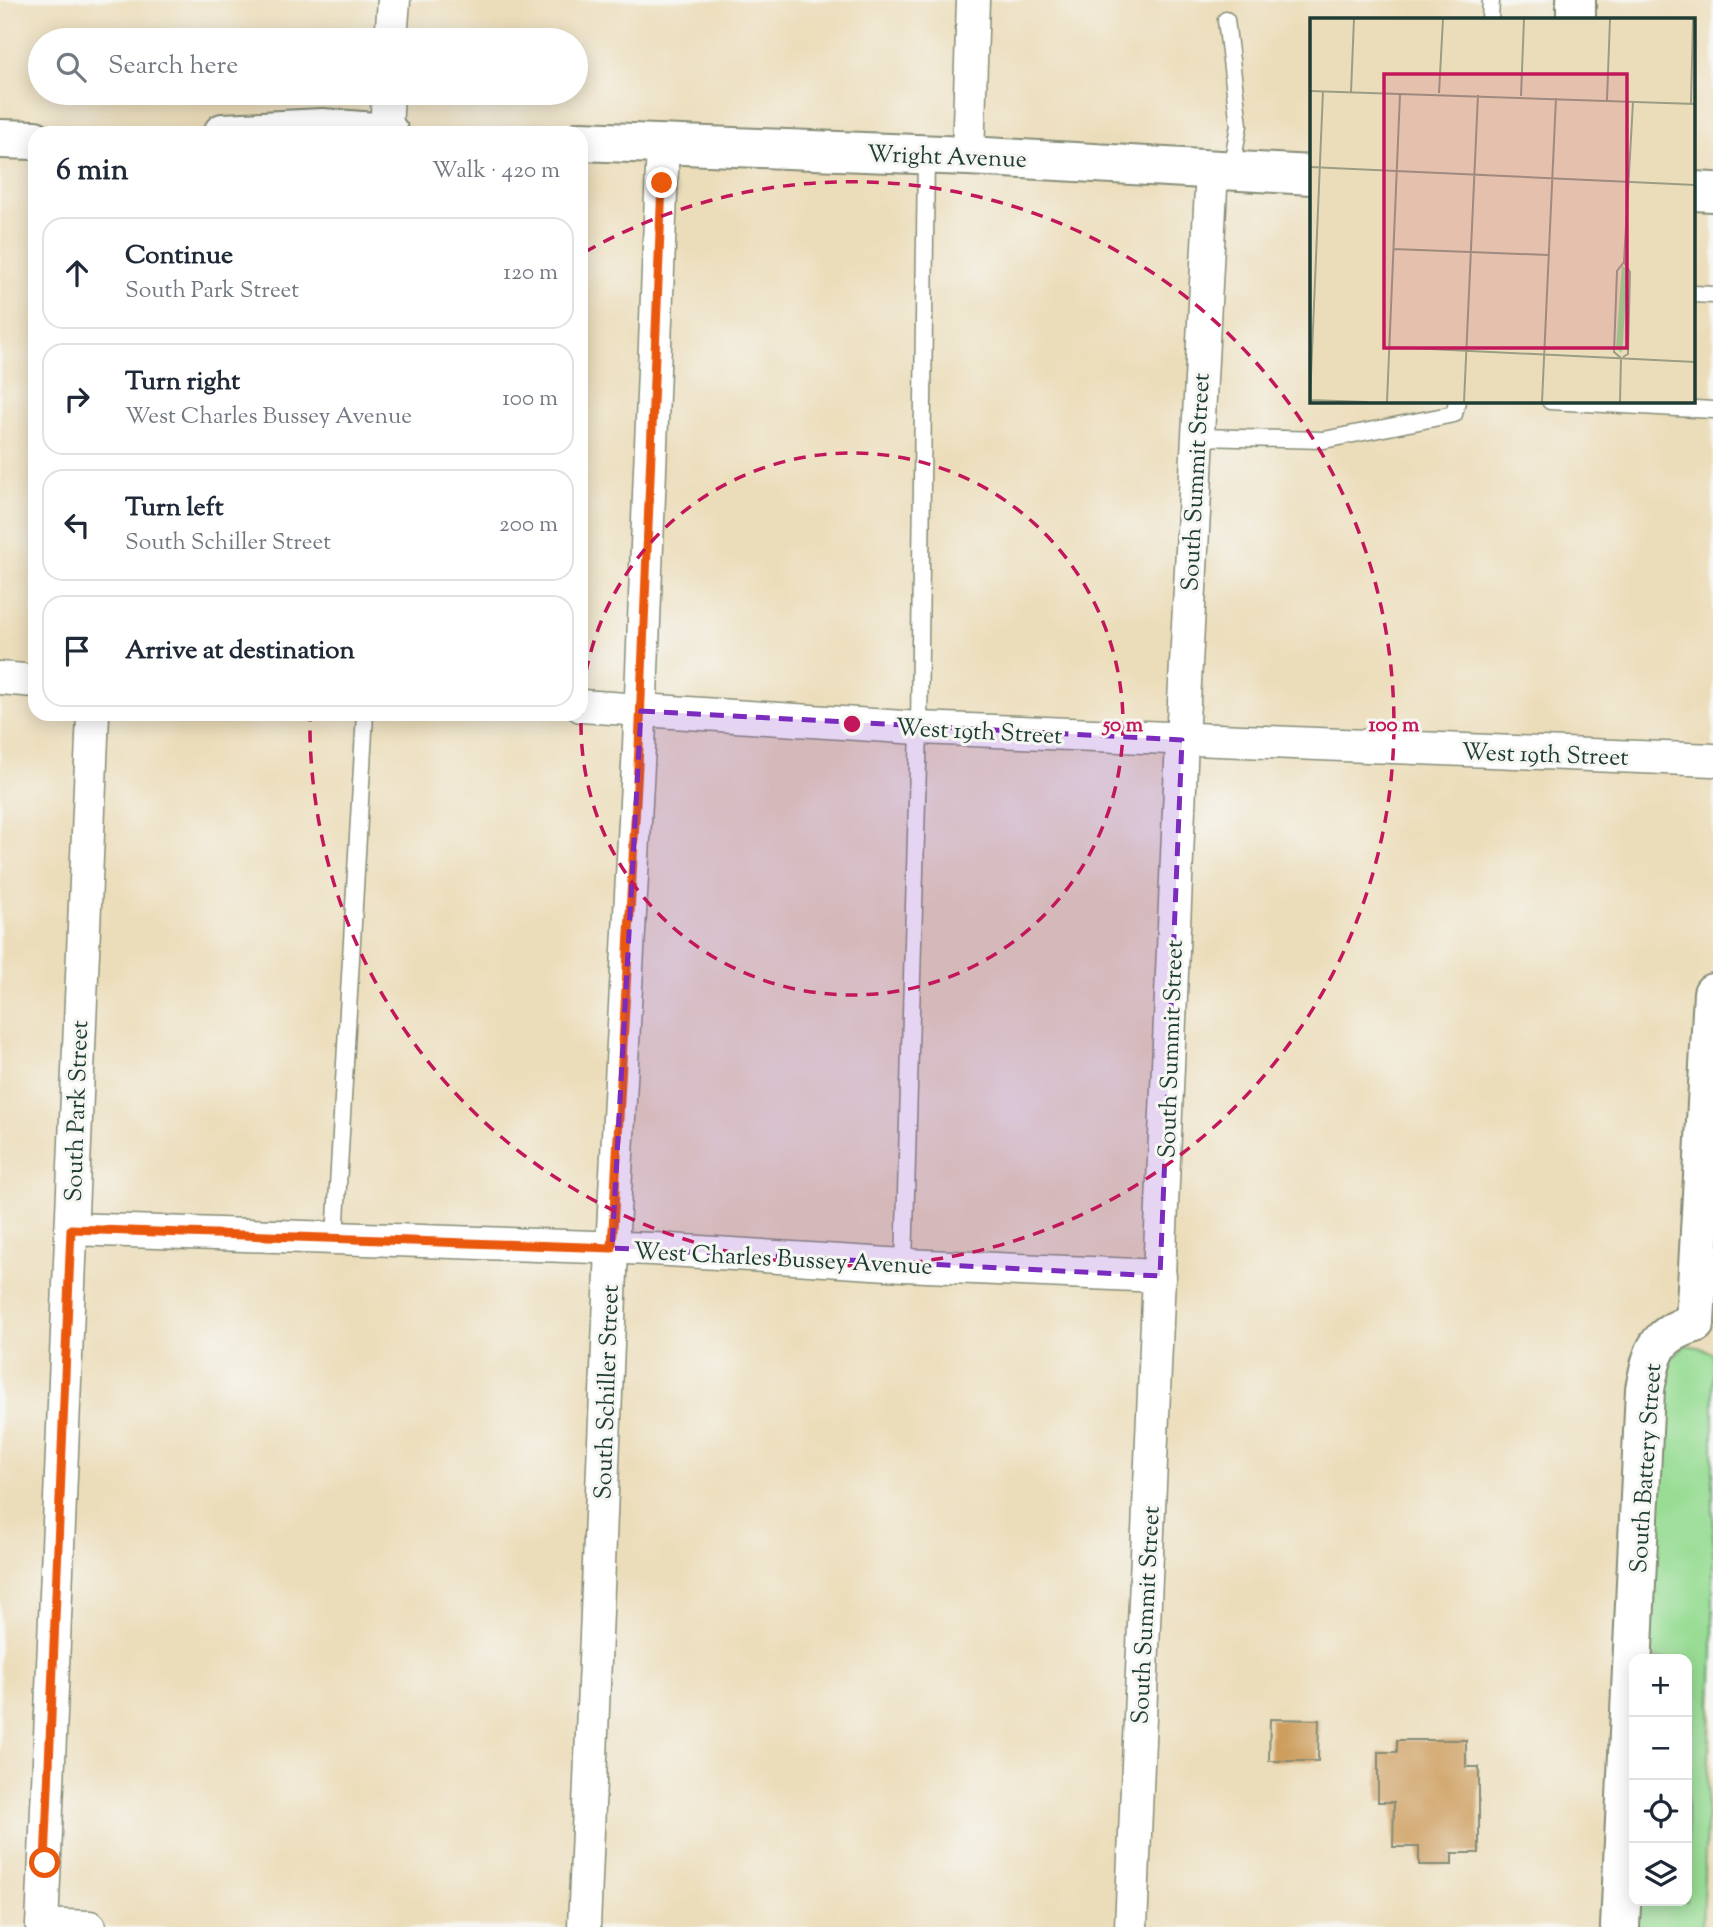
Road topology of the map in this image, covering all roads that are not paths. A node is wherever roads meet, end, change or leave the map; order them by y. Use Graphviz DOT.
graph roads {
  1 [pos="394,0"];
  2 [pos="973,0"];
  3 [pos="1491,0"];
  4 [pos="1576,0"];
  5 [pos="1490,18"];
  6 [pos="1576,18"];
  7 [pos="1226,20"];
  8 [pos="392,28"];
  9 [pos="388,105"];
  10 [pos="387,126"];
  11 [pos="0,139"];
  12 [pos="28,140"];
  13 [pos="588,141"];
  14 [pos="663,144"];
  15 [pos="926,155"];
  16 [pos="968,156"];
  17 [pos="1221,170"];
  18 [pos="1310,175"];
  19 [pos="1457,402"];
  20 [pos="1568,402"];
  21 [pos="1713,410"];
  22 [pos="1198,437"];
  23 [pos="0,678"];
  24 [pos="28,680"];
  25 [pos="588,707"];
  26 [pos="640,711"];
  27 [pos="93,721"];
  28 [pos="365,721"];
  29 [pos="919,729"];
  30 [pos="1182,740"];
  31 [pos="1713,760"];
  32 [pos="1713,993"];
  33 [pos="71,1229"];
  34 [pos="335,1238"];
  35 [pos="612,1248"];
  36 [pos="1706,1250"];
  37 [pos="904,1265"];
  38 [pos="1160,1276"];
  39 [pos="1704,1326"];
  40 [pos="42,1926"];
  41 [pos="90,1927"];
  42 [pos="584,1927"];
  43 [pos="1131,1927"];
  44 [pos="1620,1927"];
  1 -- 8 [label="street"];
  2 -- 16 [label="street"];
  3 -- 5 [label="lane"];
  4 -- 6 [label="street"];
  7 -- 17 [label="lane"];
  9 -- 10 [label="street"];
  11 -- 12 [label="street"];
  13 -- 14 [label="street, Wright Avenue"];
  14 -- 15 [label="street, Wright Avenue"];
  14 -- 26 [label="street, South Schiller Street"];
  15 -- 16 [label="street, Wright Avenue"];
  15 -- 29 [label="lane"];
  16 -- 17 [label="street, Wright Avenue"];
  17 -- 18 [label="street, Wright Avenue"];
  17 -- 22 [label="street, South Summit Street"];
  19 -- 22 [label="lane"];
  20 -- 21 [label="lane"];
  22 -- 30 [label="street, South Summit Street"];
  23 -- 24 [label="street"];
  25 -- 26 [label="street, West 19th Street"];
  26 -- 29 [label="street, West 19th Street"];
  26 -- 35 [label="street, South Schiller Street"];
  27 -- 33 [label="street, South Park Street"];
  28 -- 34 [label="lane"];
  29 -- 30 [label="street, West 19th Street"];
  29 -- 37 [label="lane"];
  30 -- 31 [label="street, West 19th Street"];
  30 -- 38 [label="street, South Summit Street"];
  32 -- 36 [label="street, South Battery Street"];
  33 -- 34 [label="street, West Charles Bussey Avenue"];
  33 -- 40 [label="street, South Park Street"];
  34 -- 35 [label="street, West Charles Bussey Avenue"];
  35 -- 37 [label="street, West Charles Bussey Avenue"];
  35 -- 42 [label="street, South Schiller Street"];
  36 -- 39 [label="street, South Battery Street"];
  37 -- 38 [label="street, West Charles Bussey Avenue"];
  38 -- 43 [label="street, South Summit Street"];
  39 -- 44 [label="street, South Battery Street"];
  40 -- 41 [label="street"];
}
